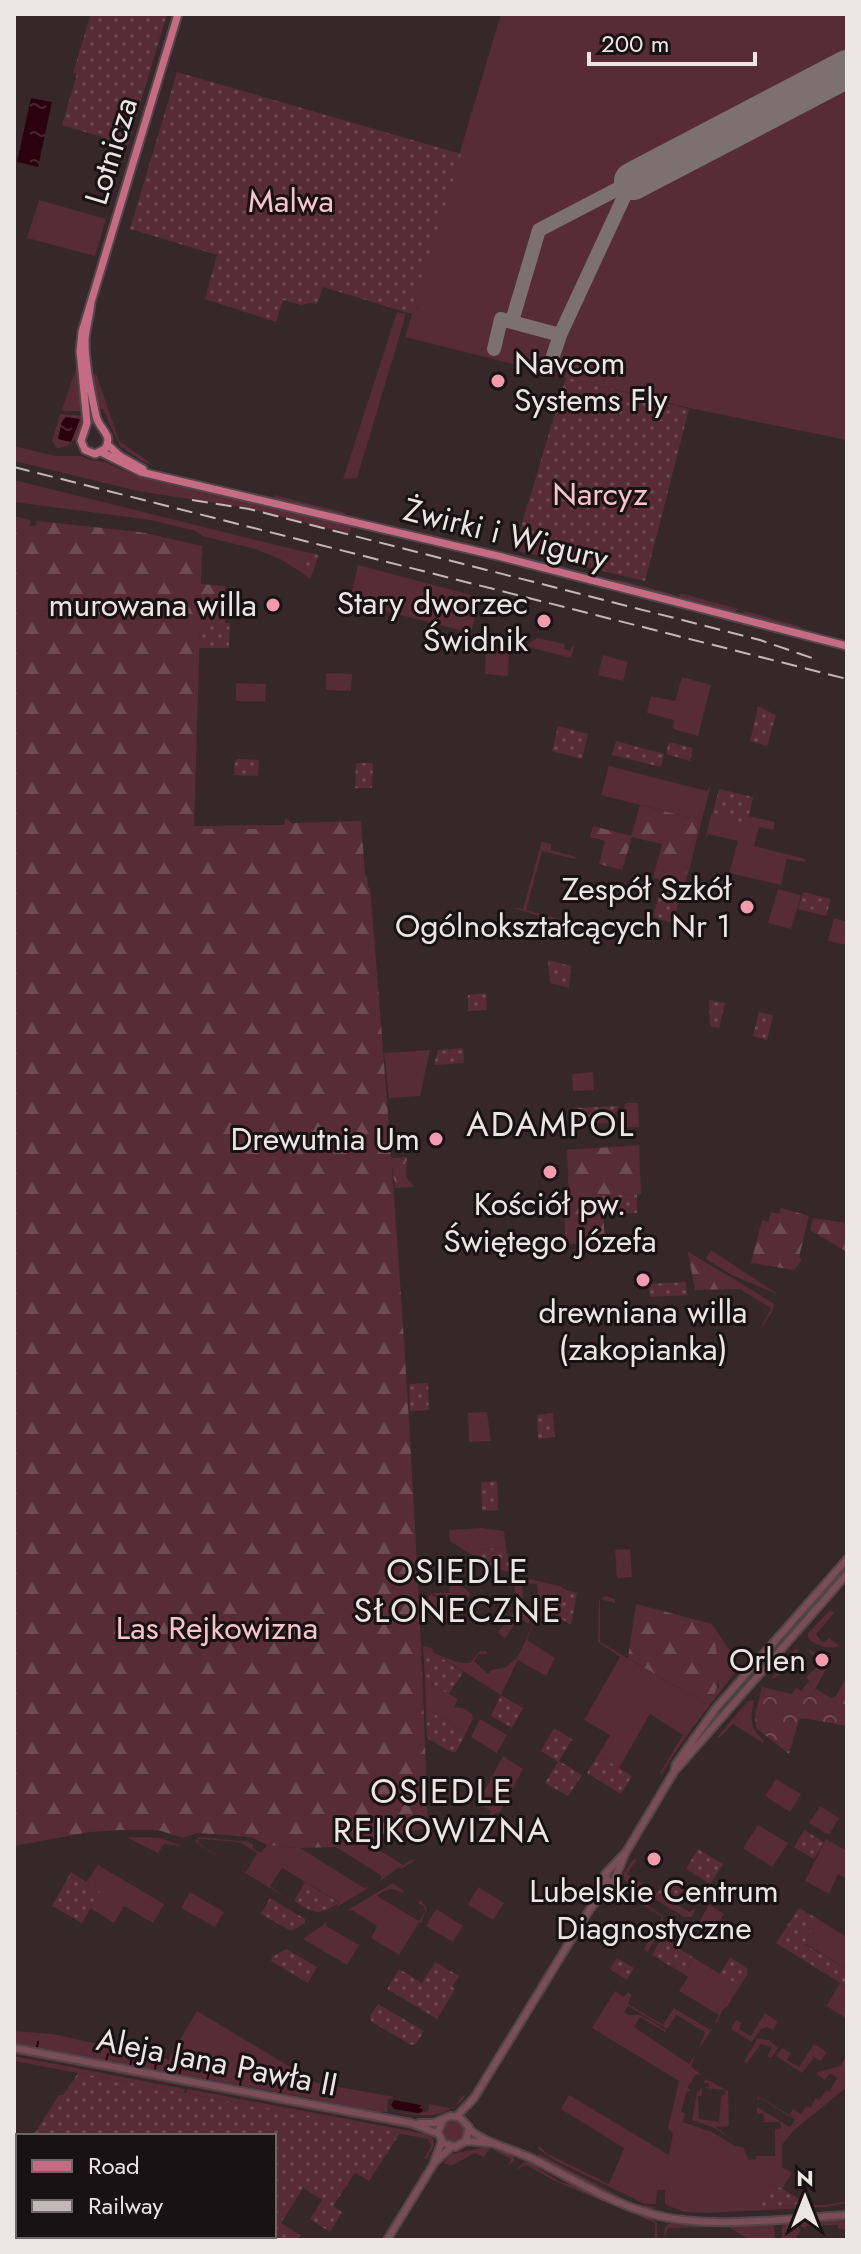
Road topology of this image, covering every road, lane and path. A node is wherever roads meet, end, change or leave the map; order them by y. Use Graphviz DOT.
graph roads {
  1 [pos="178,14"];
  2 [pos="91,302"];
  3 [pos="100,427"];
  4 [pos="86,429"];
  5 [pos="108,445"];
  6 [pos="101,452"];
  7 [pos="152,474"];
  8 [pos="847,646"];
  9 [pos="847,1559"];
  10 [pos="847,1574"];
  11 [pos="674,1772"];
  12 [pos="14,2048"];
  13 [pos="474,2098"];
  14 [pos="457,2116"];
  15 [pos="442,2122"];
  16 [pos="411,2123"];
  17 [pos="468,2126"];
  18 [pos="440,2138"];
  19 [pos="466,2141"];
  20 [pos="494,2144"];
  21 [pos="451,2147"];
  22 [pos="434,2163"];
  23 [pos="847,2215"];
  24 [pos="387,2240"];
  1 -- 2 [label="main road, Lotnicza"];
  2 -- 3 [label="main road, Lotnicza"];
  2 -- 4 [label="main road, Lotnicza"];
  3 -- 4 [label="main road"];
  3 -- 5 [label="main road"];
  4 -- 6 [label="main road"];
  5 -- 6 [label="main road"];
  5 -- 7 [label="main road, Żwirki i Wigury"];
  6 -- 7 [label="main road, Żwirki i Wigury"];
  7 -- 8 [label="main road, Żwirki i Wigury"];
  9 -- 11 [label="street"];
  10 -- 11 [label="street"];
  11 -- 13 [label="street"];
  12 -- 16 [label="street, Aleja Jana Pawła II"];
  13 -- 14 [label="street"];
  13 -- 17 [label="street"];
  14 -- 15 [label="street"];
  14 -- 17 [label="street"];
  15 -- 16 [label="street, Aleja Jana Pawła II"];
  15 -- 18 [label="street"];
  16 -- 18 [label="street, Aleja Jana Pawła II"];
  17 -- 19 [label="street"];
  17 -- 20 [label="street"];
  18 -- 21 [label="street"];
  18 -- 22 [label="street"];
  19 -- 20 [label="street"];
  19 -- 21 [label="street"];
  20 -- 23 [label="street"];
  21 -- 22 [label="street"];
  22 -- 24 [label="street"];
}
